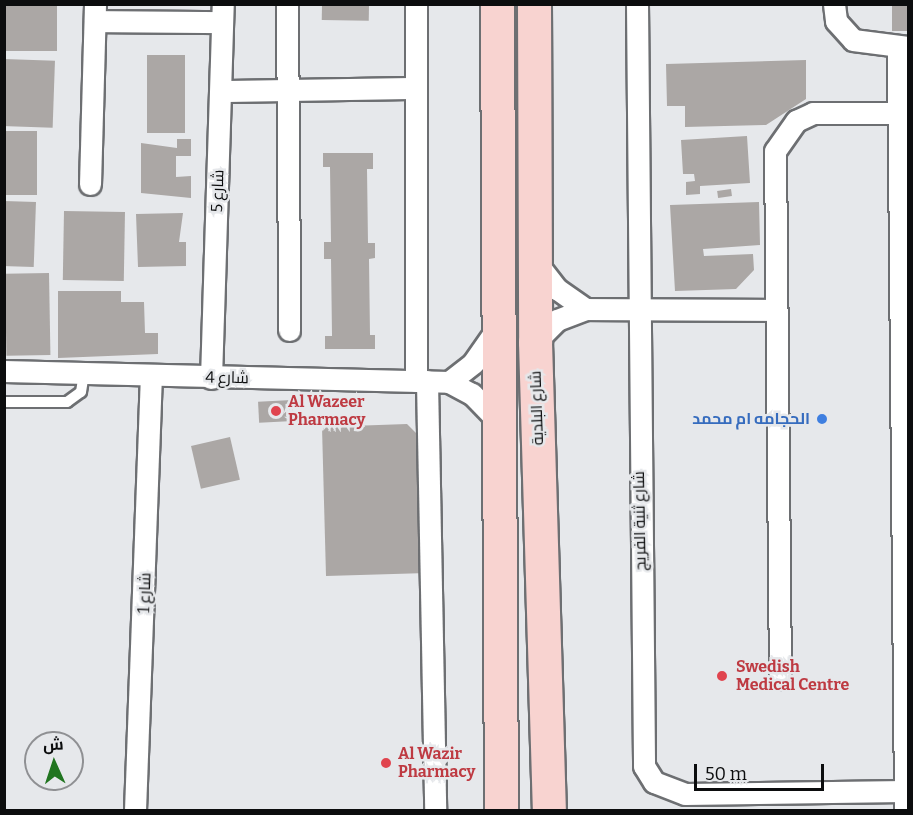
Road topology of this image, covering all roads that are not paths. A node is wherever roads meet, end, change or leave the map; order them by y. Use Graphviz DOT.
graph roads {
  1 [pos="287,4"];
  2 [pos="497,4"];
  3 [pos="534,4"];
  4 [pos="637,4"];
  5 [pos="834,4"];
  6 [pos="415,5"];
  7 [pos="95,13"];
  8 [pos="222,13"];
  9 [pos="903,47"];
  10 [pos="415,88"];
  11 [pos="287,90"];
  12 [pos="222,91"];
  13 [pos="898,113"];
  14 [pos="90,184"];
  15 [pos="535,261"];
  16 [pos="904,293"];
  17 [pos="586,309"];
  18 [pos="638,310"];
  19 [pos="776,310"];
  20 [pos="498,324"];
  21 [pos="289,330"];
  22 [pos="535,342"];
  23 [pos="904,355"];
  24 [pos="4,371"];
  25 [pos="84,374"];
  26 [pos="151,376"];
  27 [pos="211,378"];
  28 [pos="422,381"];
  29 [pos="449,382"];
  30 [pos="4,402"];
  31 [pos="500,423"];
  32 [pos="905,598"];
  33 [pos="780,679"];
  34 [pos="905,801"];
  35 [pos="553,807"];
  36 [pos="135,810"];
  37 [pos="435,810"];
  38 [pos="501,810"];
  1 -- 11 [label="street"];
  2 -- 20 [label="main road"];
  3 -- 15 [label="main road, شارع البلدية"];
  4 -- 18 [label="street, شارع ثنية الفريج"];
  5 -- 9 [label="street"];
  6 -- 10 [label="street"];
  7 -- 8 [label="street"];
  7 -- 14 [label="street"];
  8 -- 12 [label="street, شارع 5"];
  9 -- 13 [label="street"];
  10 -- 11 [label="street"];
  10 -- 28 [label="street"];
  11 -- 12 [label="street"];
  11 -- 21 [label="street"];
  12 -- 27 [label="street, شارع 5"];
  13 -- 16 [label="street"];
  13 -- 19 [label="street"];
  15 -- 17 [label="street"];
  15 -- 22 [label="main road, شارع البلدية"];
  16 -- 23 [label="street"];
  17 -- 18 [label="street"];
  17 -- 22 [label="street"];
  18 -- 19 [label="street"];
  18 -- 34 [label="street, شارع ثنية الفريج"];
  19 -- 33 [label="street"];
  20 -- 29 [label="street"];
  20 -- 31 [label="main road"];
  22 -- 35 [label="main road, شارع البلدية"];
  23 -- 32 [label="street"];
  24 -- 25 [label="street, شارع 4"];
  25 -- 26 [label="street, شارع 4"];
  25 -- 30 [label="lane"];
  26 -- 27 [label="street, شارع 4"];
  26 -- 36 [label="street, شارع 1"];
  27 -- 28 [label="street, شارع 4"];
  28 -- 29 [label="street, شارع 4"];
  28 -- 37 [label="street"];
  29 -- 31 [label="street, شارع 4"];
  31 -- 38 [label="main road"];
  32 -- 34 [label="street"];
}
